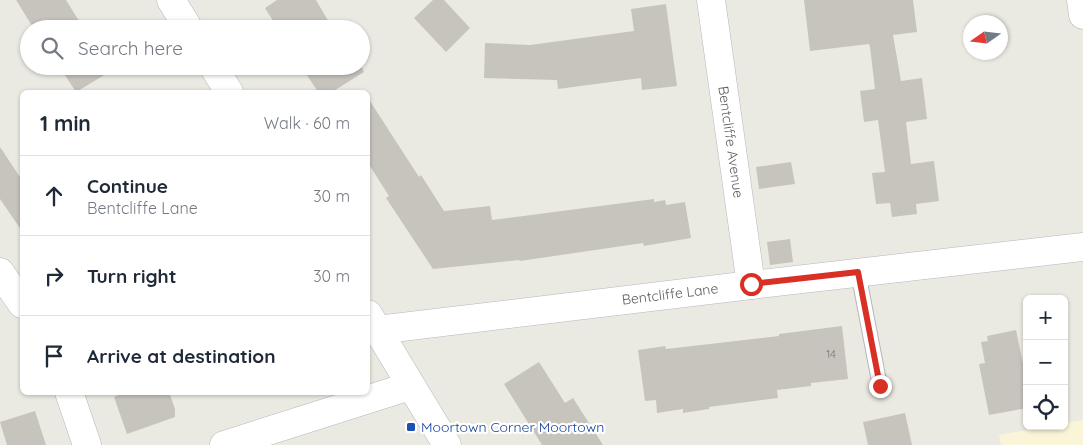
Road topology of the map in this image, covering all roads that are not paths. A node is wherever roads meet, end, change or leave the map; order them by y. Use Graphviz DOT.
graph roads {
  1 [pos="171,0"];
  2 [pos="711,0"];
  3 [pos="1081,0"];
  4 [pos="1083,15"];
  5 [pos="183,20"];
  6 [pos="219,75"];
  7 [pos="228,90"];
  8 [pos="1083,247"];
  9 [pos="0,272"];
  10 [pos="858,272"];
  11 [pos="751,284"];
  12 [pos="20,301"];
  13 [pos="372,322"];
  14 [pos="410,386"];
  15 [pos="880,386"];
  16 [pos="70,395"];
  17 [pos="87,445"];
  18 [pos="224,445"];
  19 [pos="447,445"];
  1 -- 5 [label="street"];
  2 -- 11 [label="street, Bentcliffe Avenue"];
  3 -- 4 [label="street"];
  6 -- 7 [label="street"];
  8 -- 10 [label="street, Bentcliffe Lane"];
  9 -- 12 [label="street"];
  10 -- 11 [label="street, Bentcliffe Lane"];
  10 -- 15 [label="lane"];
  11 -- 13 [label="street, Bentcliffe Lane"];
  13 -- 14 [label="street"];
  14 -- 18 [label="street"];
  14 -- 19 [label="street"];
  16 -- 17 [label="street"];
}
